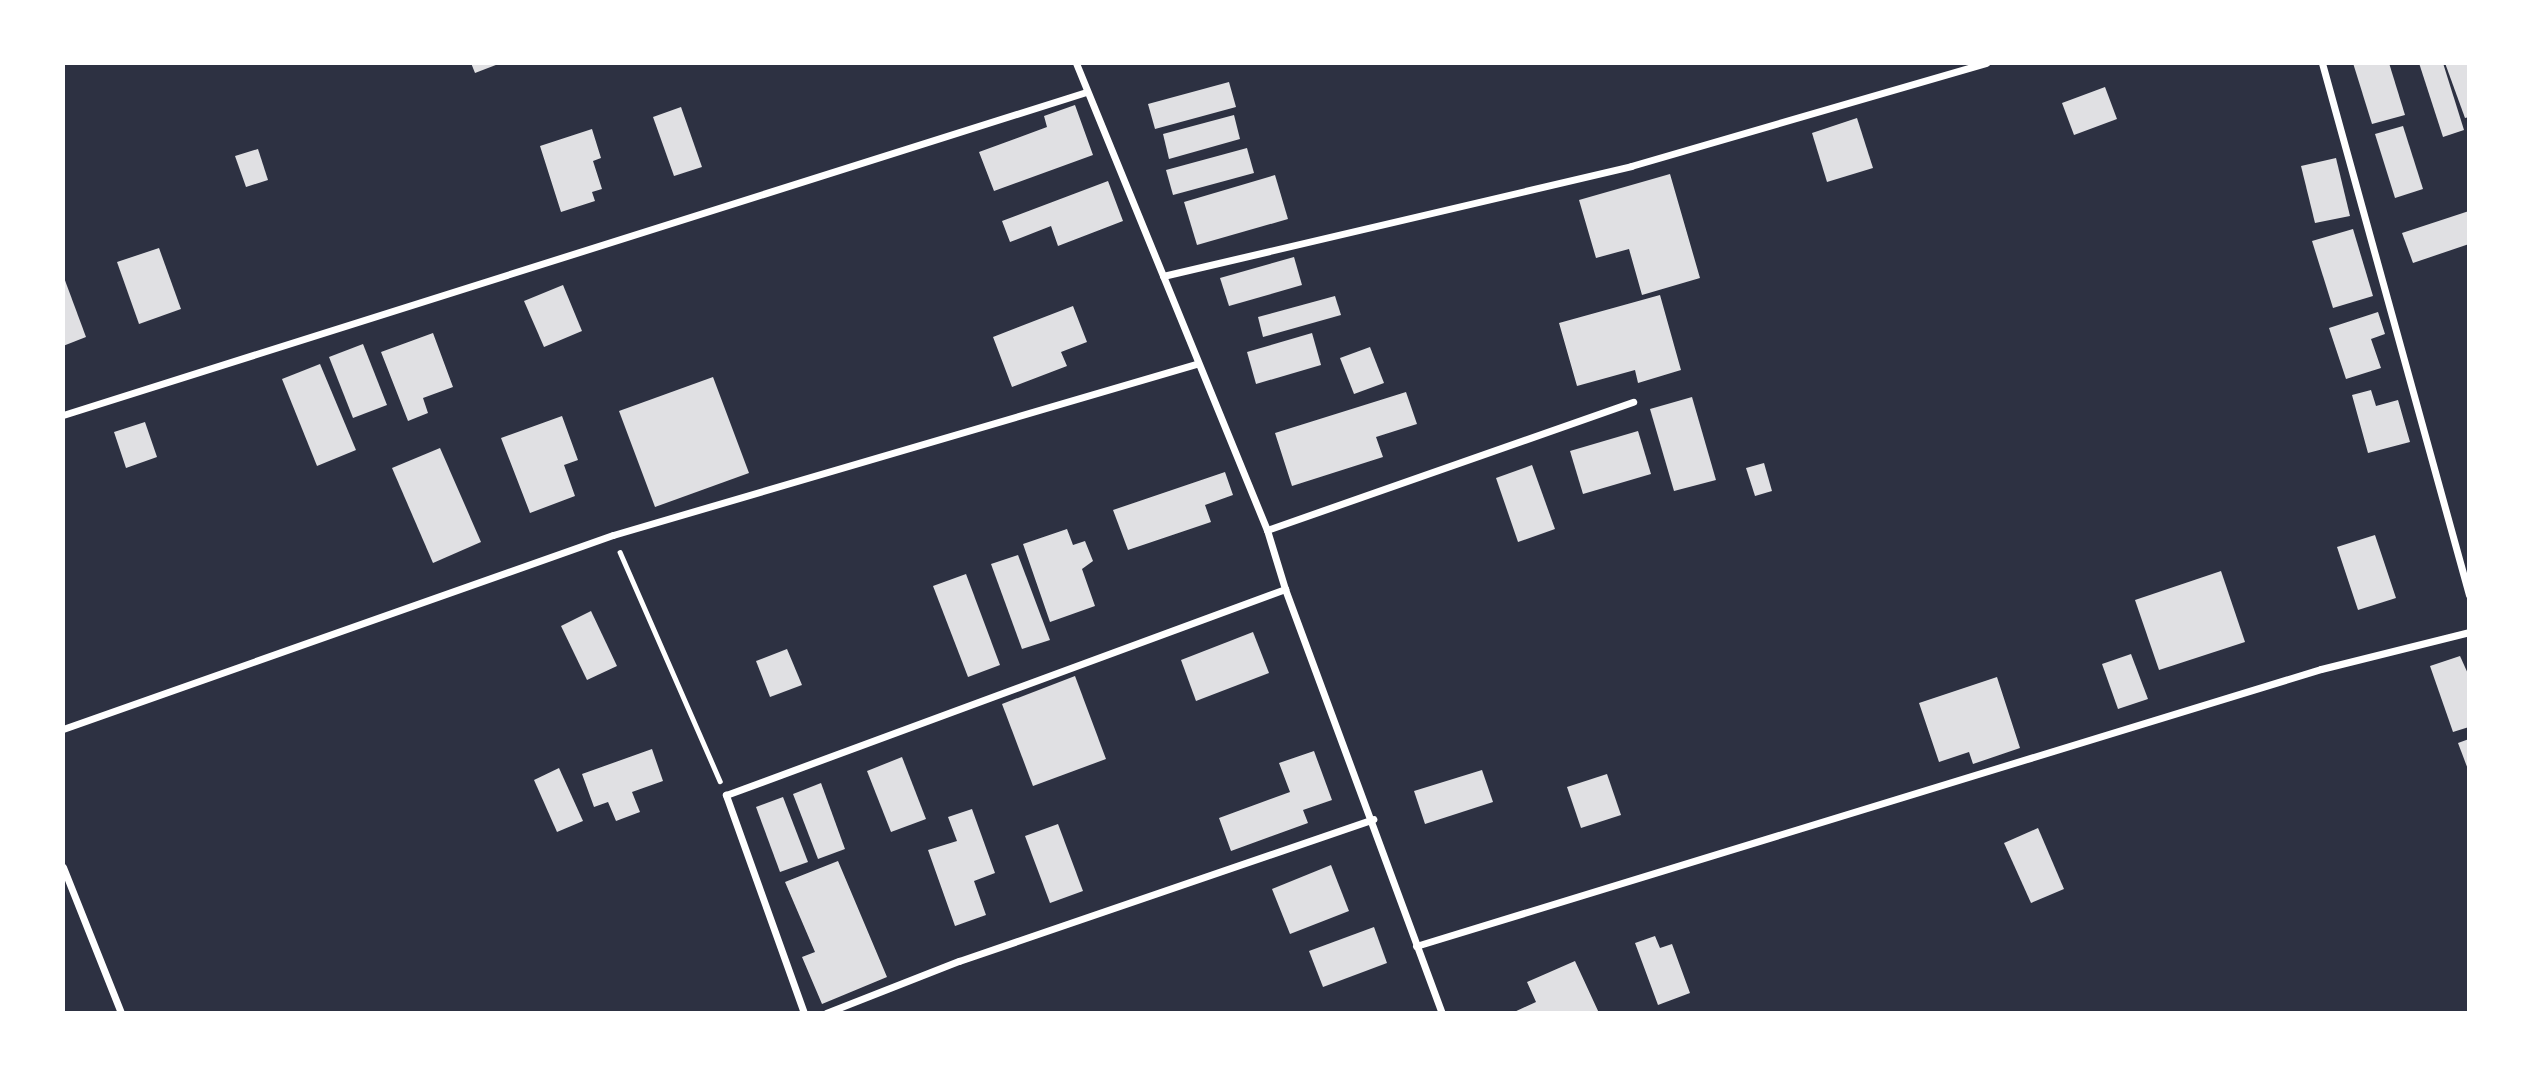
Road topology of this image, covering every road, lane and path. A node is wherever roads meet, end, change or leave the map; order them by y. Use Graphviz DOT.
graph roads {
  1 [pos="1076,63"];
  2 [pos="1986,63"];
  3 [pos="2322,63"];
  4 [pos="1086,92"];
  5 [pos="1163,276"];
  6 [pos="1196,364"];
  7 [pos="1633,402"];
  8 [pos="63,415"];
  9 [pos="1266,530"];
  10 [pos="613,535"];
  11 [pos="1284,589"];
  12 [pos="2469,595"];
  13 [pos="2469,632"];
  14 [pos="63,729"];
  15 [pos="726,795"];
  16 [pos="1373,819"];
  17 [pos="63,867"];
  18 [pos="1416,946"];
  19 [pos="121,1013"];
  20 [pos="804,1013"];
  21 [pos="827,1013"];
  22 [pos="1442,1013"];
  1 -- 4 [label="street"];
  2 -- 5 [label="street"];
  3 -- 12 [label="street"];
  4 -- 5 [label="street"];
  4 -- 8 [label="street"];
  5 -- 6 [label="street"];
  6 -- 9 [label="street"];
  6 -- 10 [label="street"];
  7 -- 9 [label="street"];
  9 -- 11 [label="street"];
  10 -- 14 [label="street"];
  10 -- 15 [label="path"];
  11 -- 15 [label="street"];
  11 -- 16 [label="street"];
  13 -- 18 [label="street"];
  15 -- 20 [label="street"];
  16 -- 18 [label="street"];
  16 -- 21 [label="street"];
  17 -- 19 [label="street"];
  18 -- 22 [label="street"];
}
